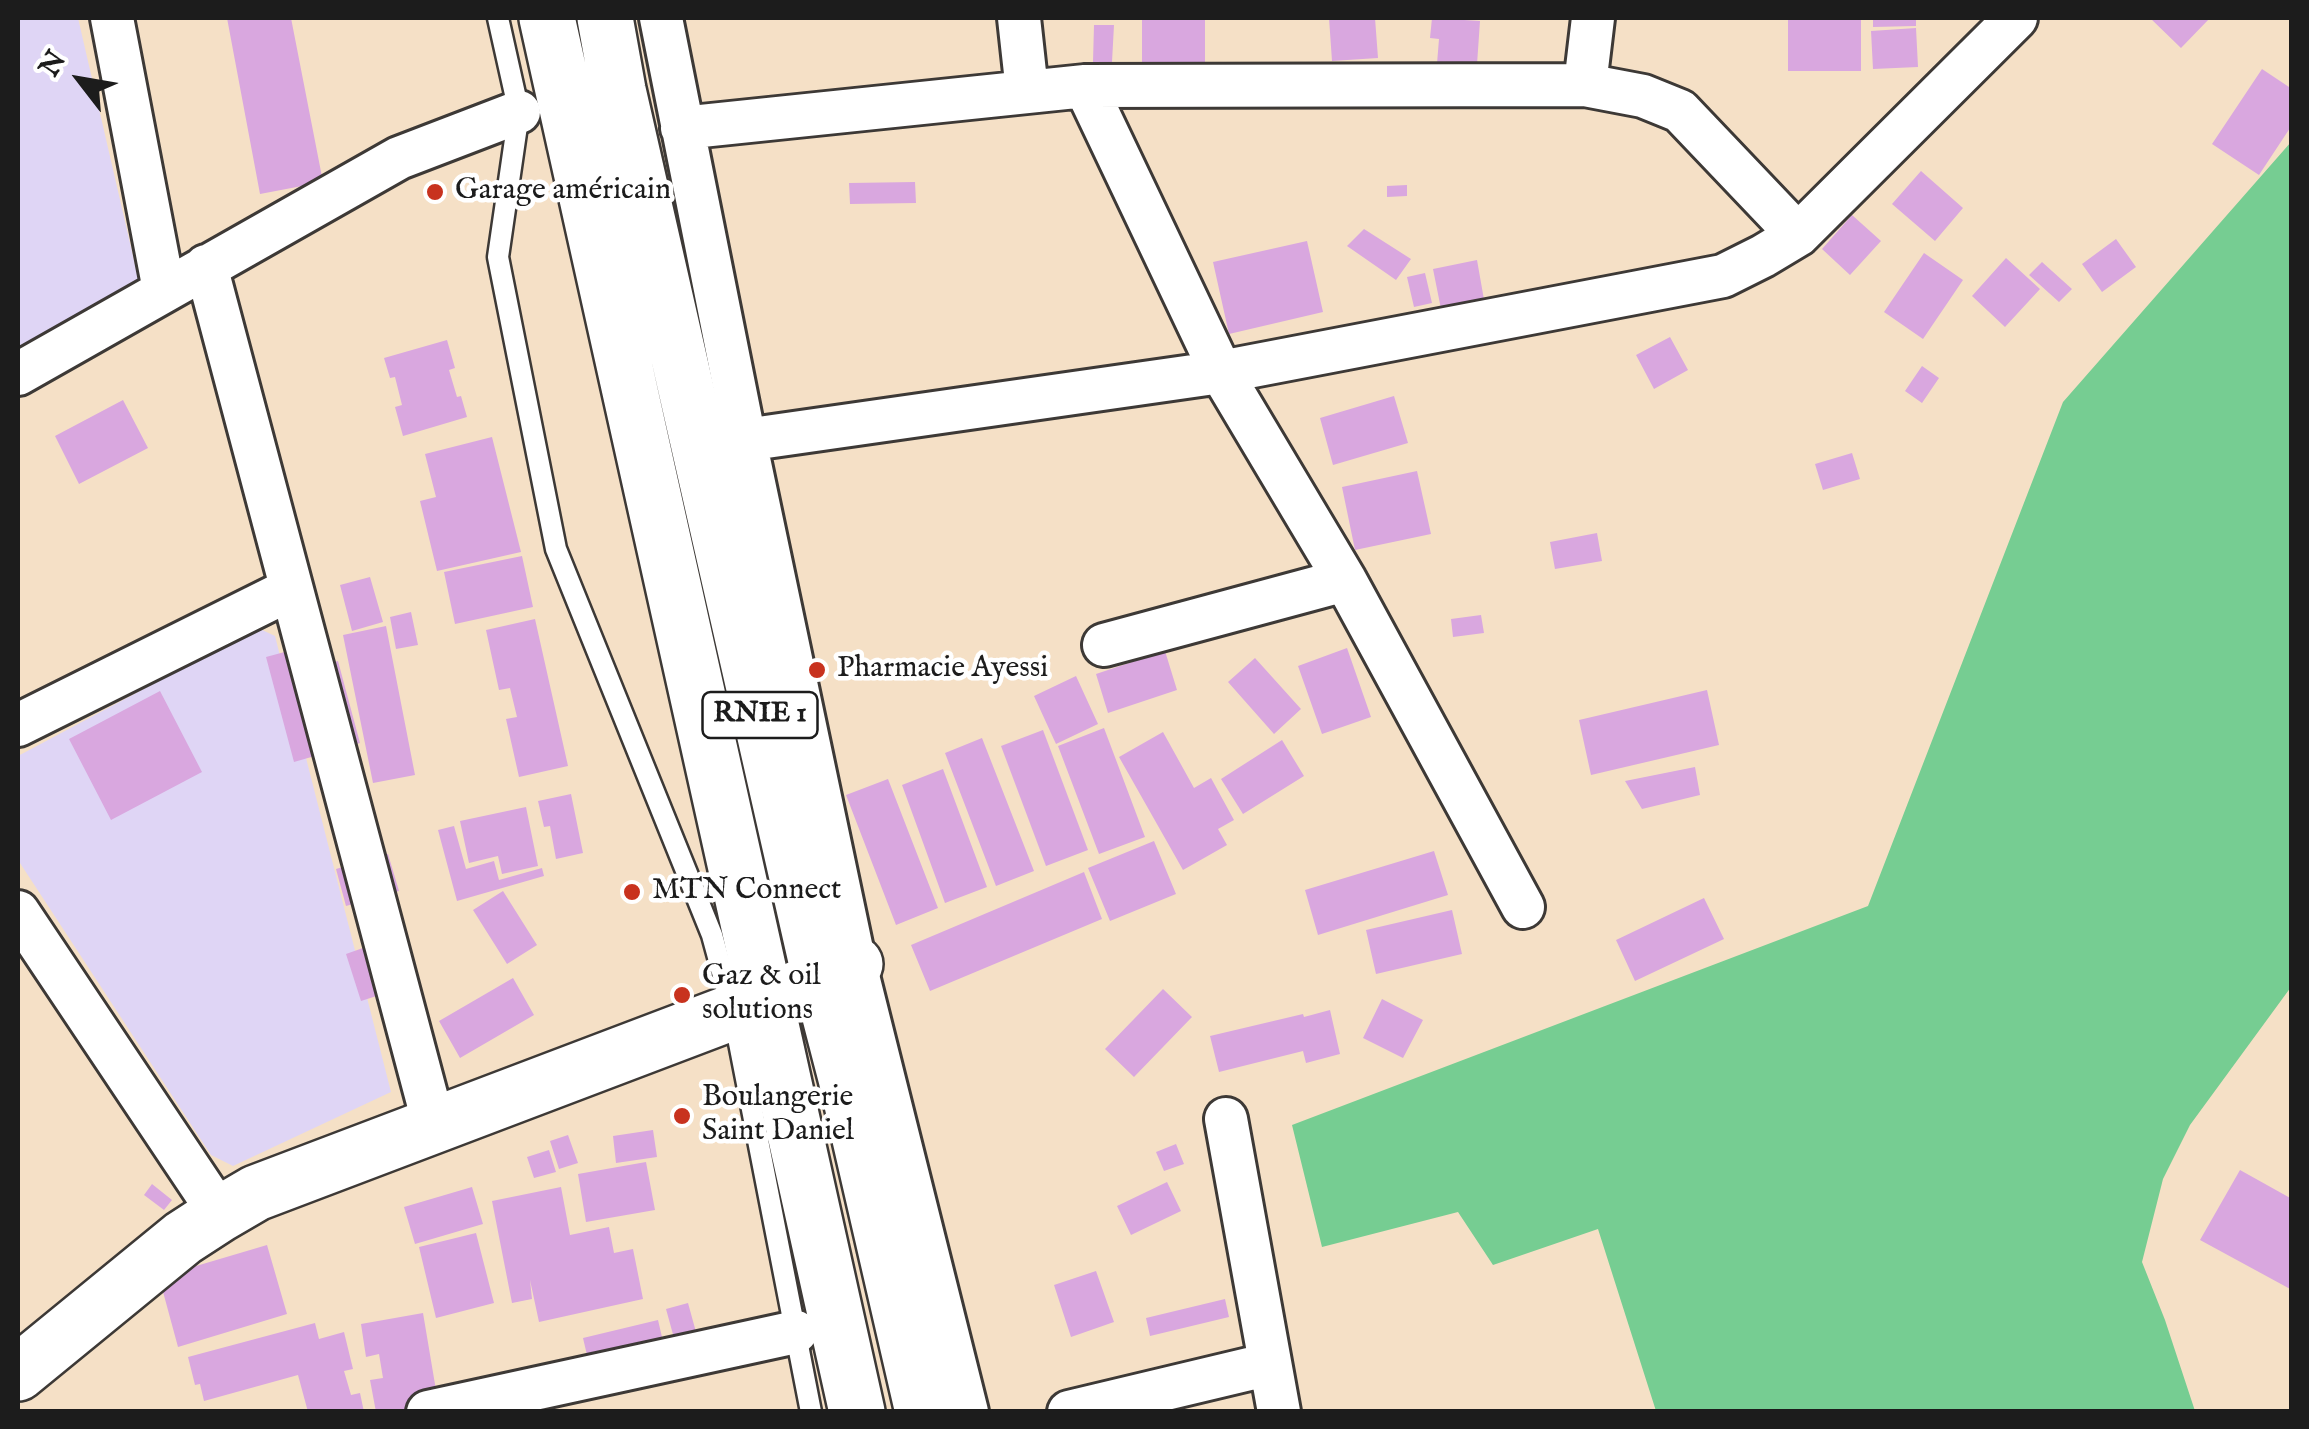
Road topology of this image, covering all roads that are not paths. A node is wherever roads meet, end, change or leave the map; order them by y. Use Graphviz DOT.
graph roads {
  1 [pos="112,18"];
  2 [pos="498,18"];
  3 [pos="546,18"];
  4 [pos="606,18"];
  5 [pos="661,18"];
  6 [pos="1018,18"];
  7 [pos="1593,18"];
  8 [pos="2016,18"];
  9 [pos="1585,85"];
  10 [pos="1085,86"];
  11 [pos="1027,91"];
  12 [pos="519,112"];
  13 [pos="682,128"];
  14 [pos="1798,235"];
  15 [pos="206,266"];
  16 [pos="164,290"];
  17 [pos="1221,372"];
  18 [pos="18,374"];
  19 [pos="745,440"];
  20 [pos="1344,580"];
  21 [pos="292,589"];
  22 [pos="1104,645"];
  23 [pos="18,725"];
  24 [pos="1523,906"];
  25 [pos="18,912"];
  26 [pos="838,971"];
  27 [pos="749,1008"];
  28 [pos="1226,1119"];
  29 [pos="434,1125"];
  30 [pos="220,1214"];
  31 [pos="796,1332"];
  32 [pos="1270,1364"];
  33 [pos="18,1373"];
  34 [pos="428,1412"];
  35 [pos="811,1412"];
  36 [pos="856,1412"];
  37 [pos="923,1412"];
  38 [pos="968,1412"];
  39 [pos="1069,1412"];
  40 [pos="1280,1412"];
  1 -- 16 [label="street"];
  2 -- 12 [label="lane"];
  3 -- 27 [label="main road, RNIE 1"];
  4 -- 26 [label="main road, RNIE 1"];
  5 -- 13 [label="street"];
  6 -- 11 [label="street"];
  7 -- 9 [label="street"];
  8 -- 14 [label="street"];
  9 -- 10 [label="street"];
  9 -- 14 [label="street"];
  10 -- 11 [label="street"];
  10 -- 17 [label="street"];
  11 -- 13 [label="street"];
  12 -- 15 [label="street"];
  12 -- 27 [label="lane"];
  13 -- 19 [label="street"];
  14 -- 17 [label="street"];
  15 -- 16 [label="street"];
  15 -- 21 [label="street"];
  16 -- 18 [label="street"];
  17 -- 19 [label="street"];
  17 -- 20 [label="street"];
  19 -- 26 [label="street"];
  20 -- 22 [label="street"];
  20 -- 24 [label="street"];
  21 -- 23 [label="street"];
  21 -- 29 [label="street"];
  25 -- 30 [label="street"];
  26 -- 27 [label="main road"];
  26 -- 37 [label="main road, RNIE 1"];
  26 -- 38 [label="street"];
  27 -- 29 [label="main road"];
  27 -- 31 [label="lane"];
  27 -- 36 [label="main road, RNIE 1"];
  28 -- 32 [label="street"];
  29 -- 30 [label="main road"];
  30 -- 33 [label="main road"];
  31 -- 34 [label="street"];
  31 -- 35 [label="lane"];
  32 -- 39 [label="street"];
  32 -- 40 [label="street"];
}
